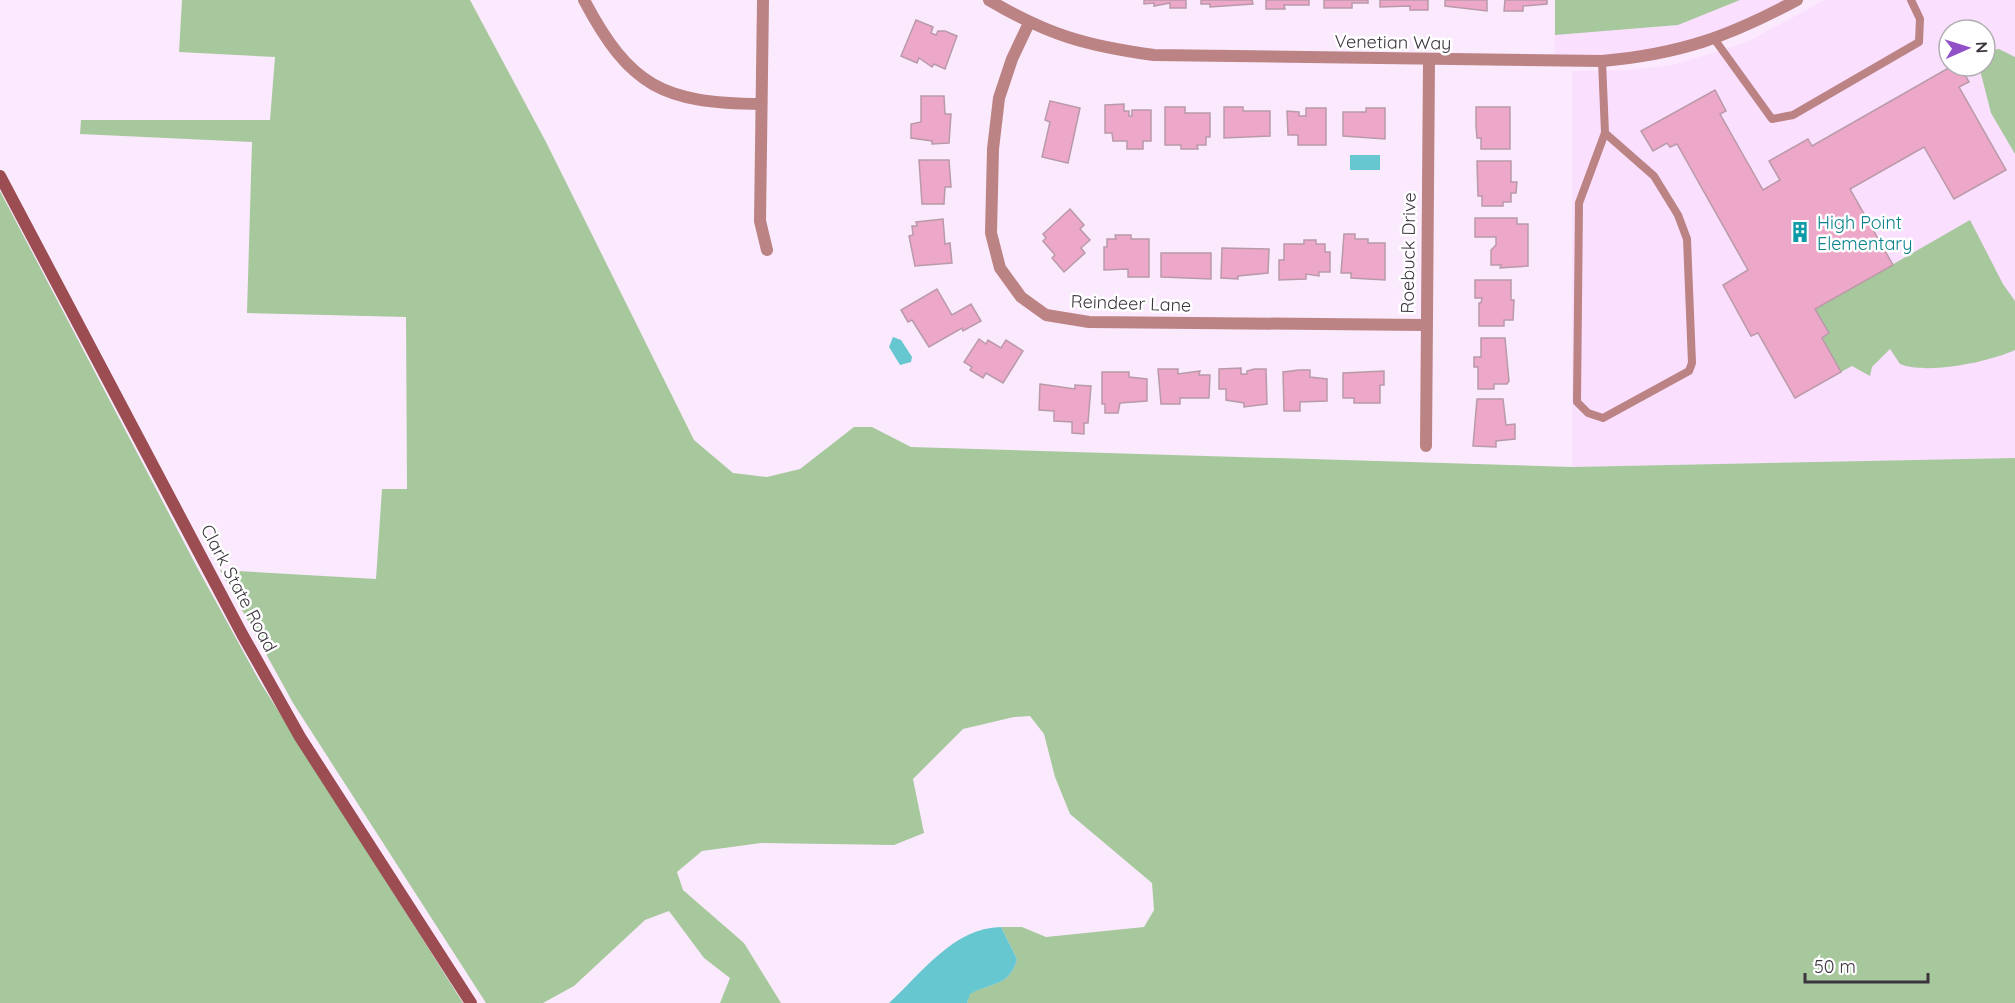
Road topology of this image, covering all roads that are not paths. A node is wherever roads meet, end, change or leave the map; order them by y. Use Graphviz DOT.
graph roads {
  1 [pos="584,0"];
  2 [pos="763,0"];
  3 [pos="989,0"];
  4 [pos="1797,0"];
  5 [pos="1911,0"];
  6 [pos="1029,24"];
  7 [pos="1715,40"];
  8 [pos="1429,60"];
  9 [pos="1602,61"];
  10 [pos="761,104"];
  11 [pos="1605,133"];
  12 [pos="0,176"];
  13 [pos="767,250"];
  14 [pos="1425,325"];
  15 [pos="1426,446"];
  16 [pos="471,1003"];
  1 -- 10 [label="street"];
  2 -- 10 [label="street"];
  3 -- 6 [label="street, Venetian Way"];
  4 -- 7 [label="street, Venetian Way"];
  5 -- 7 [label="lane"];
  6 -- 8 [label="street, Venetian Way"];
  6 -- 14 [label="street, Reindeer Lane"];
  7 -- 9 [label="street, Venetian Way"];
  8 -- 9 [label="street, Venetian Way"];
  8 -- 14 [label="street, Roebuck Drive"];
  9 -- 11 [label="lane"];
  10 -- 13 [label="street"];
  11 -- 11 [label="lane"];
  12 -- 16 [label="main road, Clark State Road"];
  14 -- 15 [label="street, Roebuck Drive"];
}
